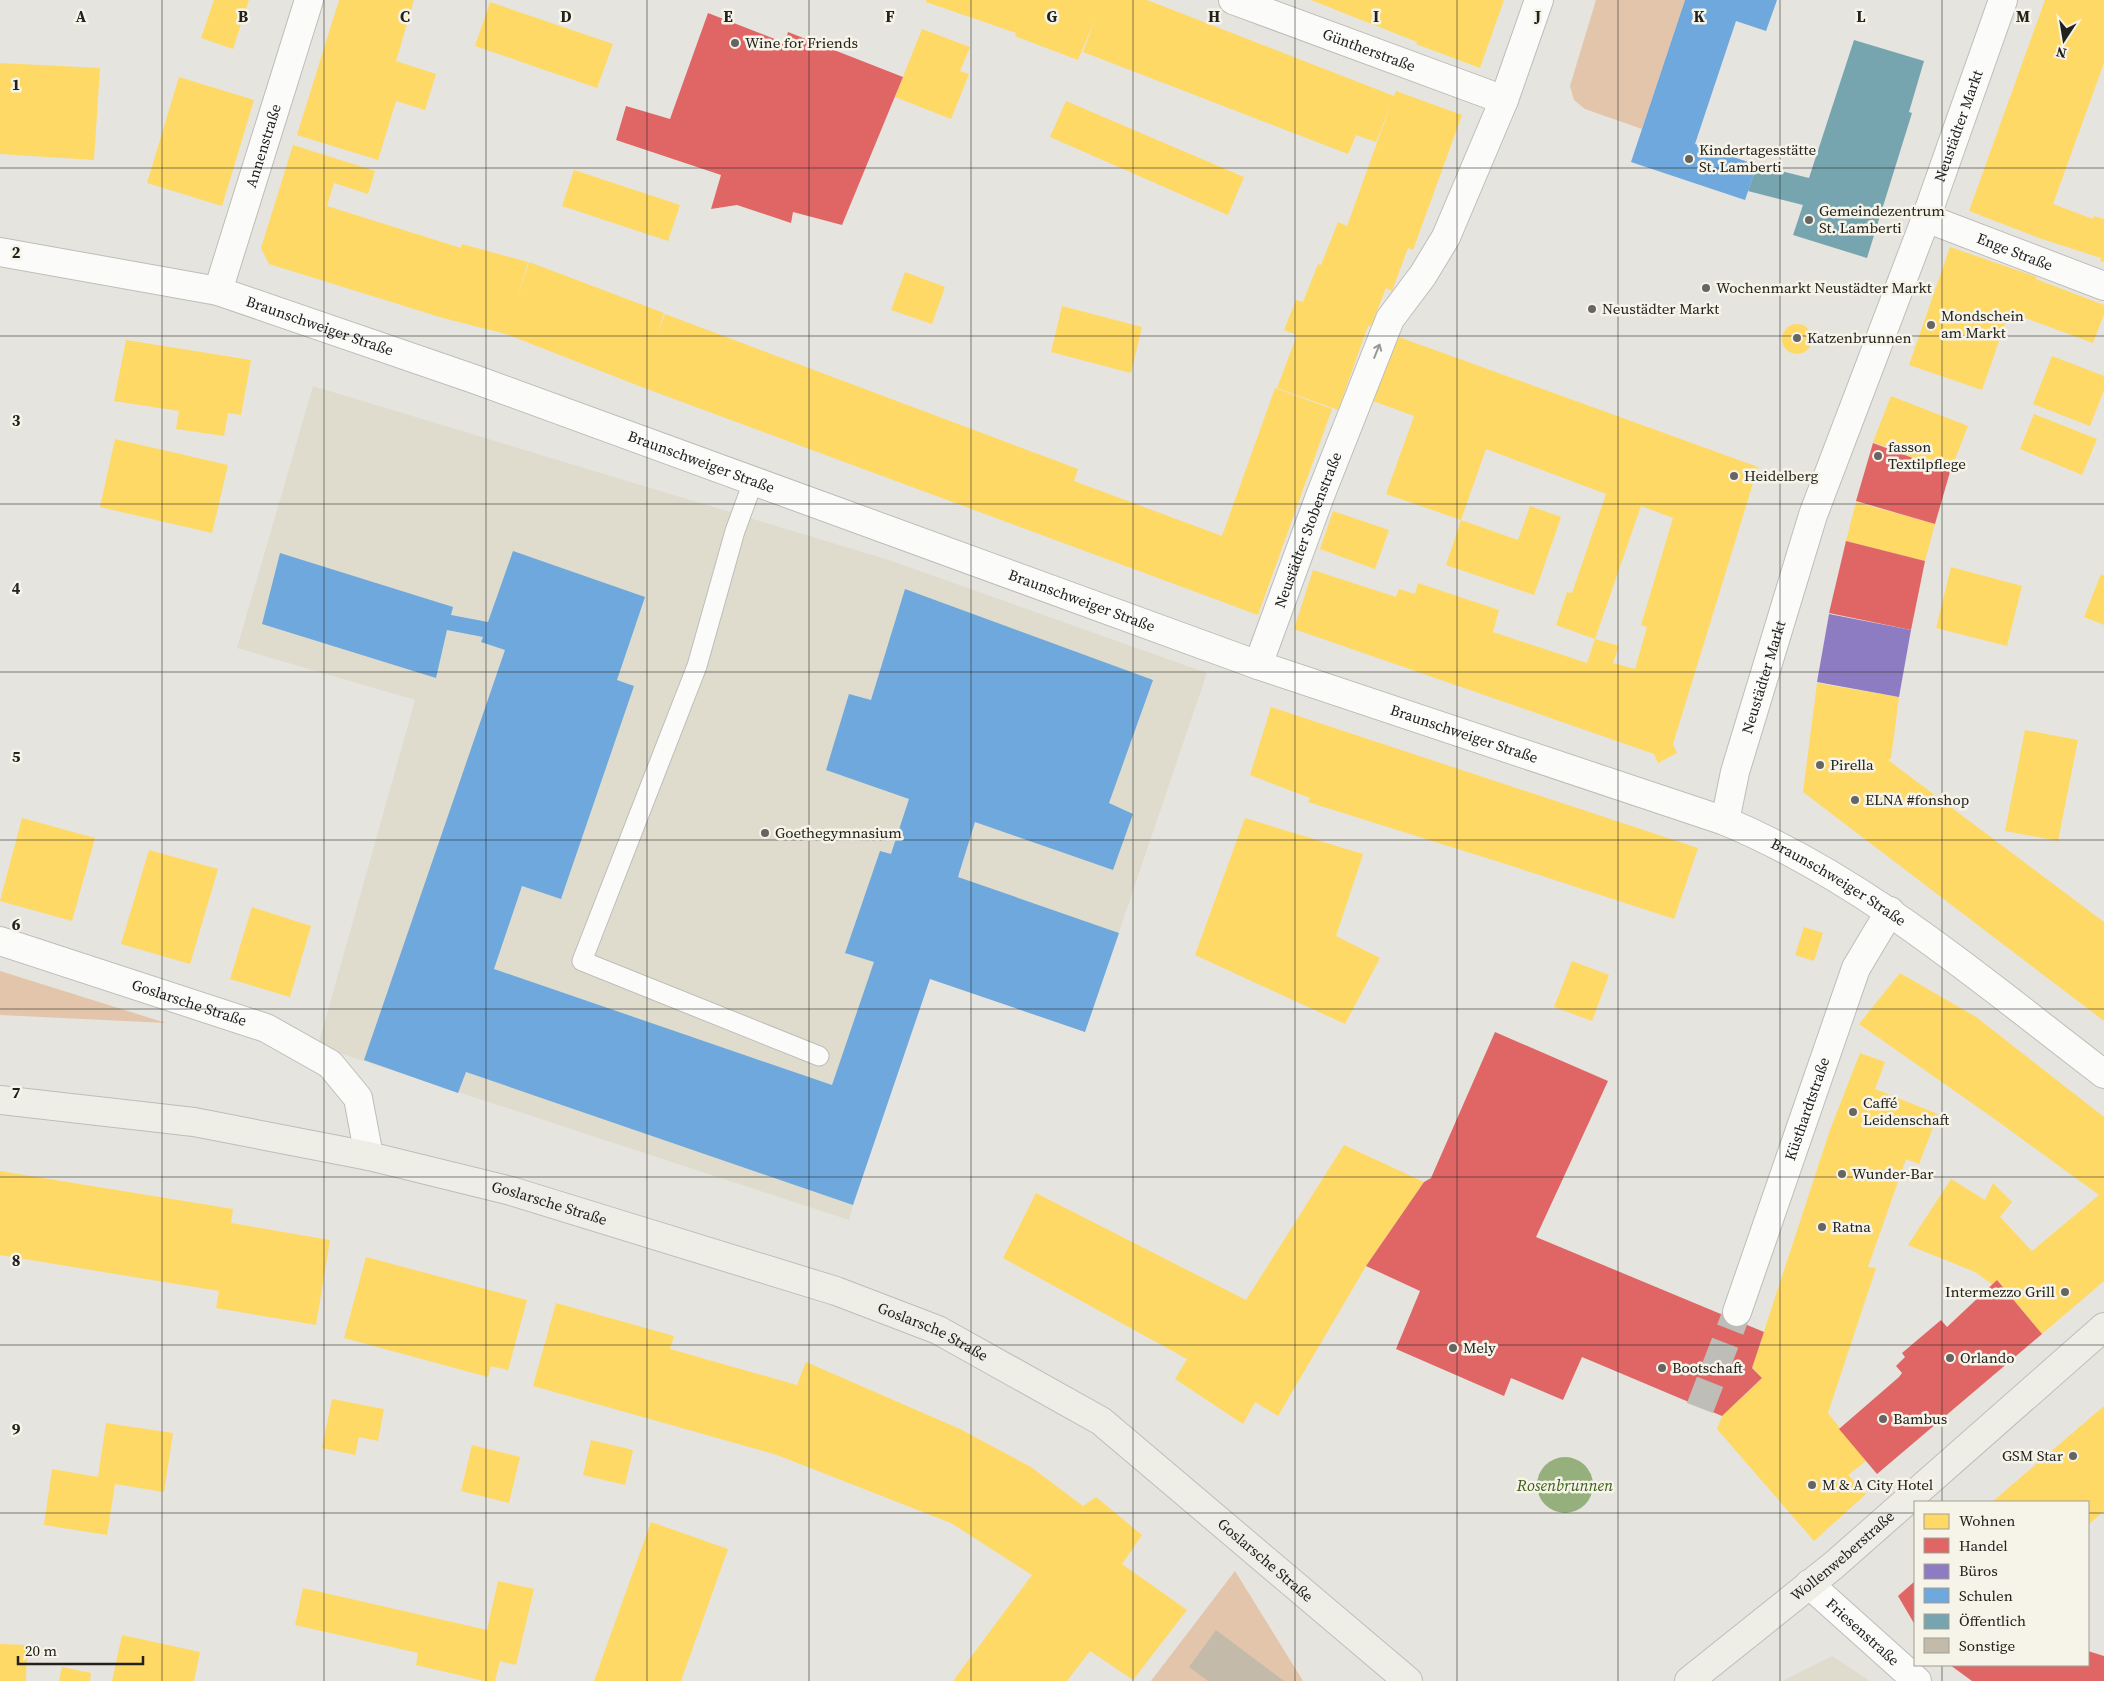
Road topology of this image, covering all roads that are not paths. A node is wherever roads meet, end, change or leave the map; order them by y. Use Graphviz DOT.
graph roads {
  1 [pos="309,0"];
  2 [pos="1233,0"];
  3 [pos="1539,0"];
  4 [pos="2003,0"];
  5 [pos="1504,100"];
  6 [pos="1926,218"];
  7 [pos="0,252"];
  8 [pos="2104,286"];
  9 [pos="218,291"];
  10 [pos="753,482"];
  11 [pos="1258,665"];
  12 [pos="1724,821"];
  13 [pos="1890,911"];
  14 [pos="0,941"];
  15 [pos="818,1056"];
  16 [pos="2104,1074"];
  17 [pos="0,1100"];
  18 [pos="368,1156"];
  19 [pos="1738,1312"];
  20 [pos="2104,1327"];
  21 [pos="1809,1584"];
  22 [pos="1408,1681"];
  23 [pos="1689,1681"];
  24 [pos="1917,1681"];
  1 -- 9 [label="street, Annenstraße"];
  2 -- 5 [label="street, Güntherstraße"];
  3 -- 5 [label="street"];
  4 -- 6 [label="street, Neustädter Markt"];
  11 -- 5 [label="street, Neustädter Stobenstraße, one-way"];
  6 -- 8 [label="street, Enge Straße"];
  6 -- 12 [label="street, Neustädter Markt"];
  7 -- 9 [label="street, Braunschweiger Straße"];
  9 -- 10 [label="street, Braunschweiger Straße"];
  10 -- 11 [label="street, Braunschweiger Straße"];
  10 -- 15 [label="lane"];
  11 -- 12 [label="street, Braunschweiger Straße"];
  12 -- 13 [label="street, Braunschweiger Straße"];
  13 -- 16 [label="street, Braunschweiger Straße"];
  13 -- 19 [label="street, Küsthardtstraße"];
  14 -- 18 [label="street, Goslarsche Straße"];
  17 -- 18 [label="main road, Goslarsche Straße"];
  18 -- 22 [label="main road, Goslarsche Straße"];
  20 -- 21 [label="main road, Wollenweberstraße"];
  21 -- 23 [label="main road, Wollenweberstraße"];
  21 -- 24 [label="street, Friesenstraße"];
}
